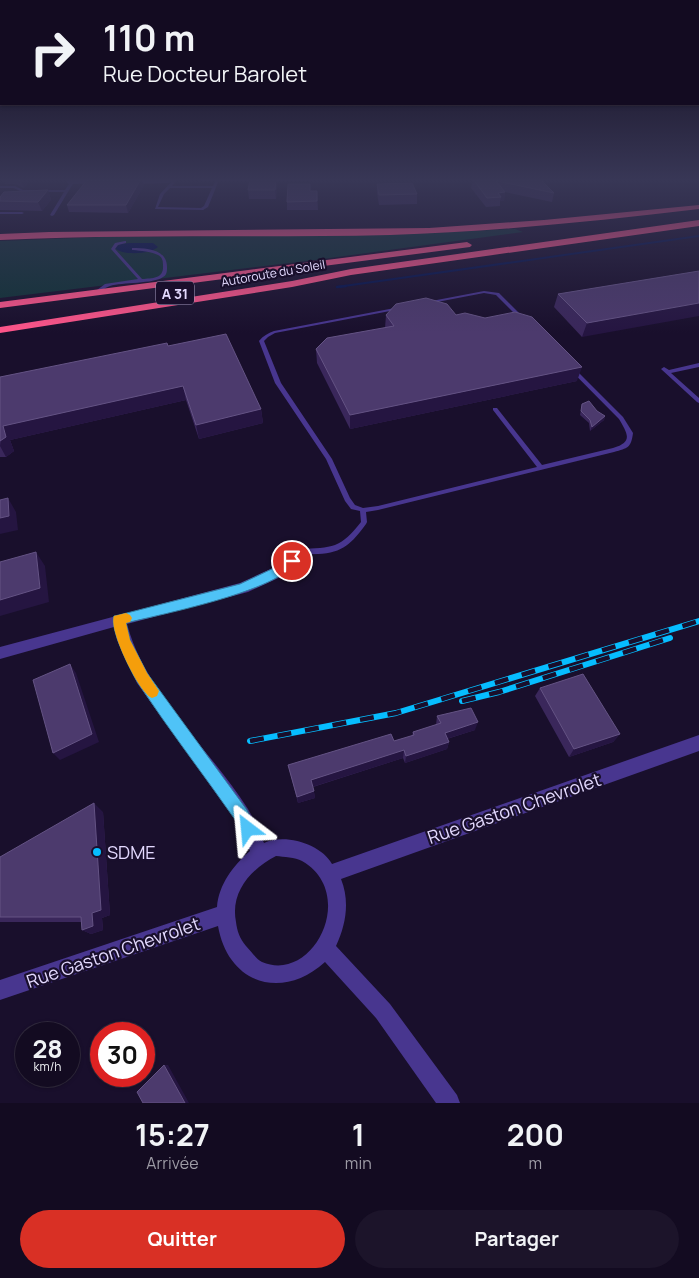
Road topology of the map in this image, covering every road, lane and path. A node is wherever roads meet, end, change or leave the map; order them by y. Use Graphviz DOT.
graph roads {
  1 [pos="437,230"];
  2 [pos="575,230"];
  3 [pos="646,230"];
  4 [pos="0,237"];
  5 [pos="125,242"];
  6 [pos="133,250"];
  7 [pos="351,272"];
  8 [pos="141,280"];
  9 [pos="95,294"];
  10 [pos="0,306"];
  11 [pos="0,315"];
  12 [pos="0,330"];
  13 [pos="699,366"];
  14 [pos="699,401"];
  15 [pos="495,409"];
  16 [pos="541,468"];
  17 [pos="363,510"];
  18 [pos="300,552"];
  19 [pos="119,620"];
  20 [pos="0,653"];
  21 [pos="699,743"];
  22 [pos="260,853"];
  23 [pos="330,874"];
  24 [pos="225,914"];
  25 [pos="325,948"];
  26 [pos="0,990"];
  27 [pos="448,1103"];
  1 -- 4 [label="highway"];
  2 -- 9 [label="highway, A 31"];
  3 -- 7 [label="highway, Autoroute du Soleil"];
  5 -- 8 [label="lane"];
  6 -- 8 [label="lane"];
  7 -- 11 [label="highway, A 31"];
  7 -- 12 [label="highway, Autoroute du Soleil"];
  8 -- 9 [label="lane"];
  9 -- 10 [label="highway, A 31"];
  13 -- 14 [label="lane"];
  15 -- 16 [label="lane"];
  16 -- 17 [label="lane"];
  16 -- 17 [label="lane"];
  17 -- 18 [label="lane"];
  18 -- 19 [label="street"];
  19 -- 20 [label="street"];
  19 -- 22 [label="street"];
  21 -- 23 [label="street, Rue Gaston Chevrolet"];
  22 -- 23 [label="street"];
  22 -- 24 [label="street"];
  23 -- 25 [label="street"];
  24 -- 25 [label="street"];
  24 -- 26 [label="street, Rue Gaston Chevrolet"];
  25 -- 27 [label="street"];
}
